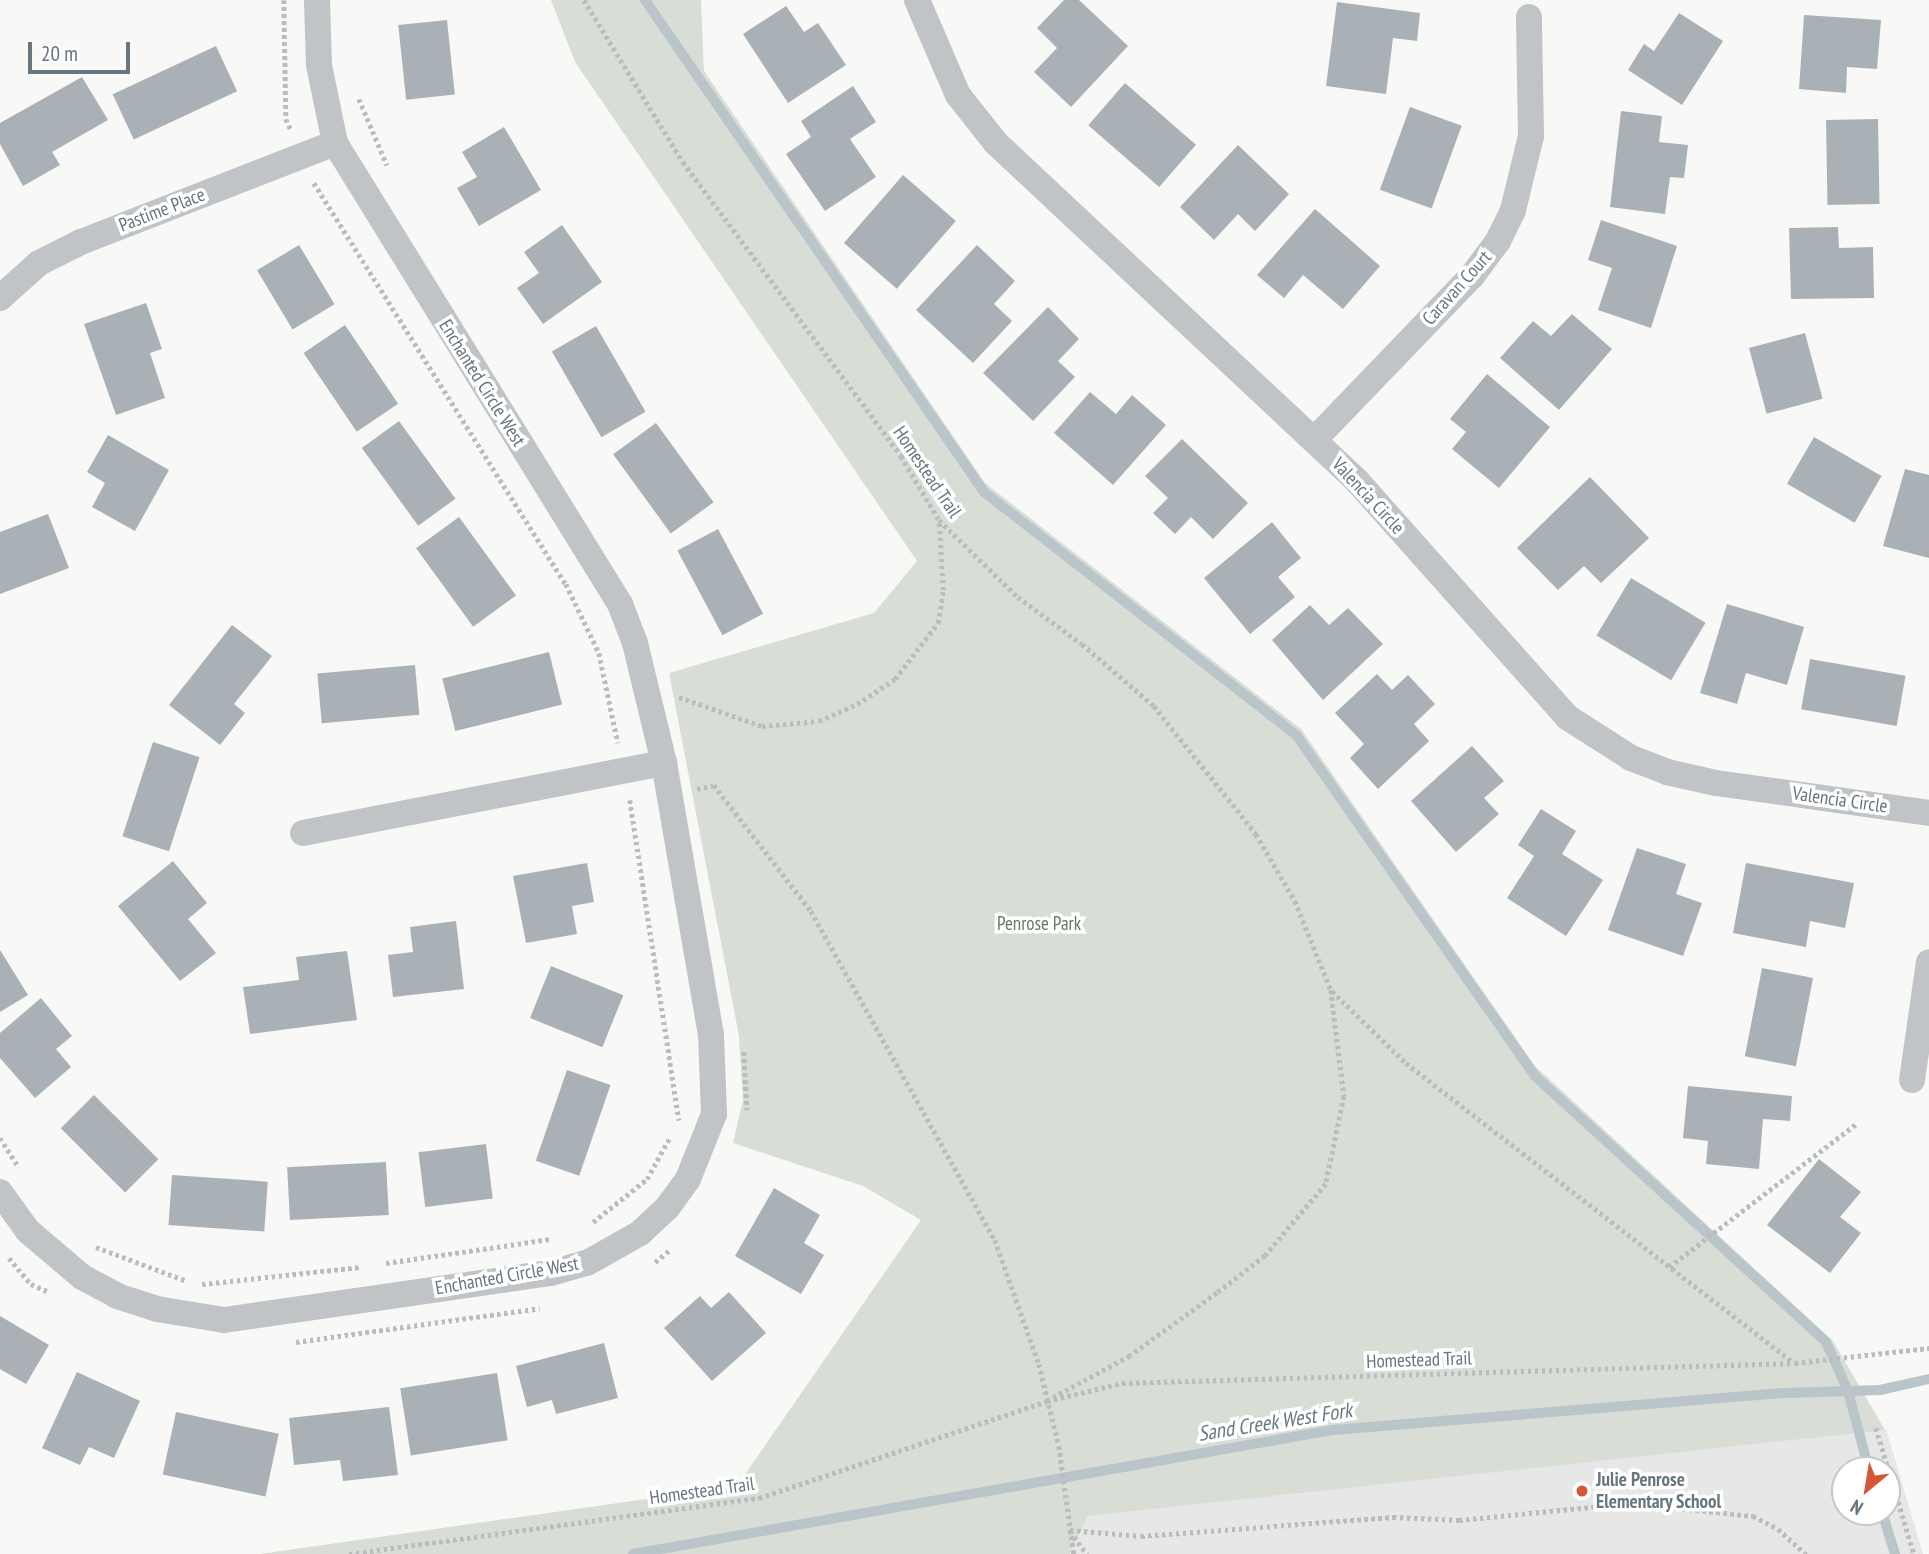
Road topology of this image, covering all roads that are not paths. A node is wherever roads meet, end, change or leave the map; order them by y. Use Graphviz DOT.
graph roads {
  1 [pos="317,0"];
  2 [pos="917,0"];
  3 [pos="1529,17"];
  4 [pos="335,143"];
  5 [pos="0,298"];
  6 [pos="1314,440"];
  7 [pos="664,763"];
  8 [pos="1929,813"];
  9 [pos="303,834"];
  10 [pos="1929,962"];
  11 [pos="1912,1080"];
  12 [pos="0,1192"];
  1 -- 4 [label="street, Enchanted Circle West"];
  2 -- 6 [label="street, Valencia Circle"];
  3 -- 6 [label="street, Caravan Court"];
  4 -- 5 [label="street, Pastime Place"];
  4 -- 7 [label="street, Enchanted Circle West"];
  6 -- 8 [label="street, Valencia Circle"];
  7 -- 9 [label="street"];
  7 -- 12 [label="street, Enchanted Circle West"];
  10 -- 11 [label="street"];
}
